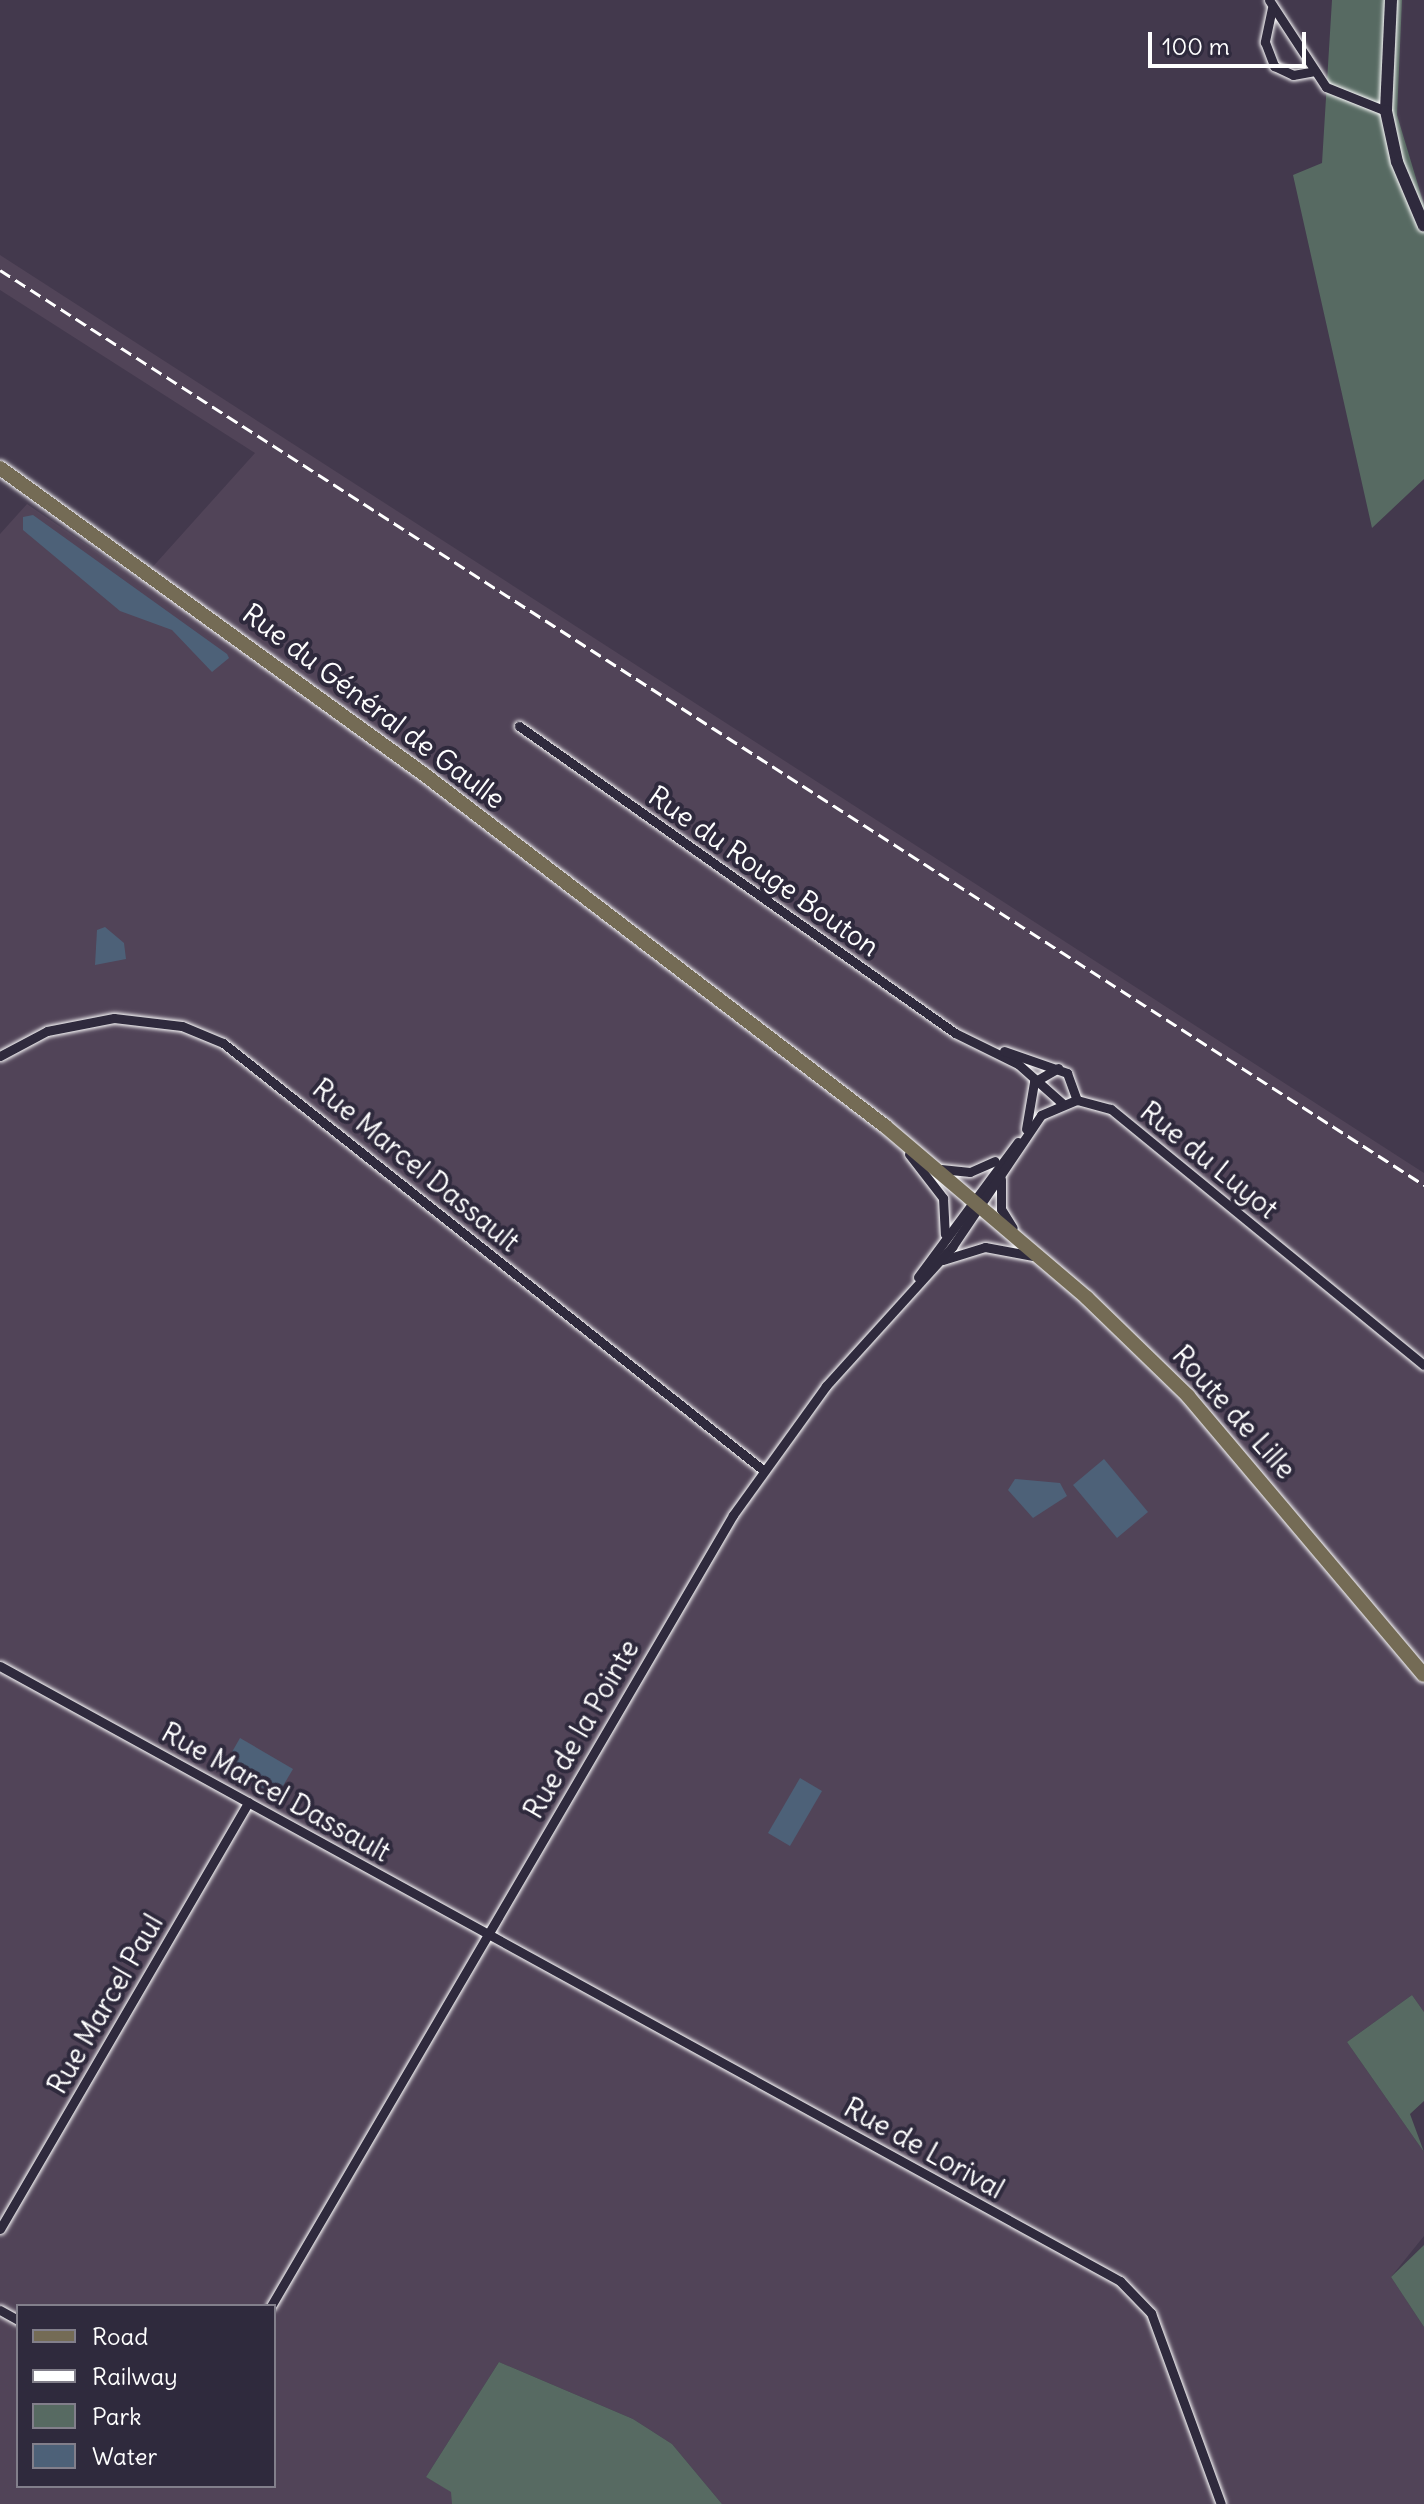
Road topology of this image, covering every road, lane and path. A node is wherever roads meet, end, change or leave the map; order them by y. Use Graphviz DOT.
graph roads {
  1 [pos="1391,0"];
  2 [pos="1271,4"];
  3 [pos="1315,71"];
  4 [pos="1386,111"];
  5 [pos="1424,226"];
  6 [pos="0,468"];
  7 [pos="519,726"];
  8 [pos="985,1047"];
  9 [pos="0,1056"];
  10 [pos="1058,1068"];
  11 [pos="1034,1082"];
  12 [pos="1077,1100"];
  13 [pos="1062,1103"];
  14 [pos="1022,1138"];
  15 [pos="909,1154"];
  16 [pos="999,1159"];
  17 [pos="1002,1175"];
  18 [pos="974,1205"];
  19 [pos="939,1246"];
  20 [pos="1042,1260"];
  21 [pos="940,1261"];
  22 [pos="909,1288"];
  23 [pos="1424,1365"];
  24 [pos="763,1470"];
  25 [pos="0,1666"];
  26 [pos="1424,1675"];
  27 [pos="249,1802"];
  28 [pos="488,1934"];
  29 [pos="0,2229"];
  30 [pos="272,2304"];
  31 [pos="1221,2504"];
  1 -- 4 [label="main road"];
  2 -- 3 [label="street"];
  2 -- 3 [label="street"];
  3 -- 4 [label="street"];
  4 -- 5 [label="main road"];
  6 -- 15 [label="main road, Rue du Général de Gaulle"];
  7 -- 8 [label="street, Rue du Rouge Bouton"];
  8 -- 10 [label="street, Rue du Rouge Bouton"];
  8 -- 11 [label="street, Rue du Rouge Bouton"];
  9 -- 24 [label="street, Rue Marcel Dassault"];
  10 -- 11 [label="street"];
  10 -- 12 [label="street"];
  11 -- 13 [label="street, Rue du Rouge Bouton"];
  11 -- 14 [label="street"];
  12 -- 13 [label="street"];
  12 -- 23 [label="street, Rue du Luyot"];
  13 -- 14 [label="street"];
  14 -- 16 [label="street"];
  14 -- 17 [label="street"];
  15 -- 16 [label="street"];
  15 -- 18 [label="main road, Rue du Général de Gaulle"];
  15 -- 19 [label="street"];
  16 -- 18 [label="street"];
  17 -- 18 [label="street"];
  17 -- 20 [label="street"];
  18 -- 19 [label="street"];
  18 -- 20 [label="main road, Route de Lille"];
  18 -- 21 [label="street, Rue de la Pointe"];
  19 -- 22 [label="street"];
  20 -- 21 [label="street"];
  20 -- 26 [label="main road, Route de Lille"];
  21 -- 22 [label="street, Rue de la Pointe"];
  22 -- 24 [label="street, Rue de la Pointe"];
  24 -- 28 [label="street, Rue de la Pointe"];
  25 -- 27 [label="street, Rue Marcel Dassault"];
  27 -- 28 [label="street, Rue Marcel Dassault"];
  27 -- 29 [label="street, Rue Marcel Paul"];
  28 -- 30 [label="street, Rue de la Pointe"];
  28 -- 31 [label="street, Rue de Lorival"];
}
